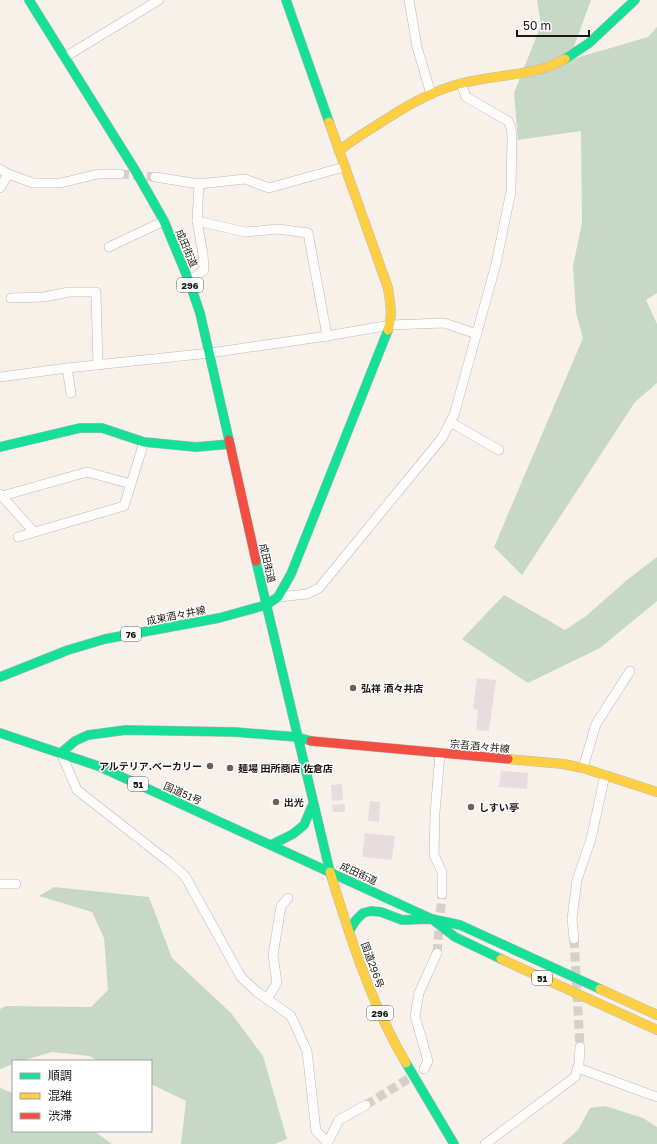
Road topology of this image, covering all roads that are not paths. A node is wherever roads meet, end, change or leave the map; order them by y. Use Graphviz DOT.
graph roads {
  1 [pos="29,0"];
  2 [pos="159,0"];
  3 [pos="286,0"];
  4 [pos="409,0"];
  5 [pos="635,0"];
  6 [pos="65,57"];
  7 [pos="461,83"];
  8 [pos="431,94"];
  9 [pos="339,152"];
  10 [pos="344,166"];
  11 [pos="4,172"];
  12 [pos="120,174"];
  13 [pos="155,177"];
  14 [pos="199,184"];
  15 [pos="0,188"];
  16 [pos="164,221"];
  17 [pos="197,221"];
  18 [pos="109,247"];
  19 [pos="189,281"];
  20 [pos="10,298"];
  21 [pos="390,325"];
  22 [pos="477,334"];
  23 [pos="327,336"];
  24 [pos="210,353"];
  25 [pos="98,364"];
  26 [pos="67,368"];
  27 [pos="0,377"];
  28 [pos="71,392"];
  29 [pos="450,422"];
  30 [pos="144,442"];
  31 [pos="230,444"];
  32 [pos="0,447"];
  33 [pos="499,450"];
  34 [pos="131,484"];
  35 [pos="1,495"];
  36 [pos="34,532"];
  37 [pos="18,537"];
  38 [pos="278,597"];
  39 [pos="266,605"];
  40 [pos="630,671"];
  41 [pos="0,678"];
  42 [pos="0,733"];
  43 [pos="297,737"];
  44 [pos="61,753"];
  45 [pos="440,753"];
  46 [pos="582,768"];
  47 [pos="606,775"];
  48 [pos="657,792"];
  49 [pos="313,804"];
  50 [pos="272,845"];
  51 [pos="330,872"];
  52 [pos="0,884"];
  53 [pos="16,884"];
  54 [pos="442,894"];
  55 [pos="288,898"];
  56 [pos="432,919"];
  57 [pos="349,931"];
  58 [pos="574,939"];
  59 [pos="437,953"];
  60 [pos="267,999"];
  61 [pos="657,1015"];
  62 [pos="657,1030"];
  63 [pos="580,1047"];
  64 [pos="578,1068"];
  65 [pos="424,1069"];
  66 [pos="657,1097"];
  67 [pos="366,1104"];
  68 [pos="327,1143"];
  69 [pos="454,1144"];
  70 [pos="485,1144"];
  1 -- 6 [label="main road, 成田街道 / 296"];
  2 -- 6 [label="street"];
  3 -- 9 [label="main road"];
  4 -- 8 [label="street"];
  5 -- 7 [label="main road"];
  6 -- 16 [label="main road, 成田街道 / 296"];
  7 -- 8 [label="main road"];
  7 -- 22 [label="street"];
  8 -- 9 [label="main road"];
  9 -- 10 [label="main road"];
  10 -- 14 [label="street"];
  10 -- 21 [label="main road"];
  11 -- 12 [label="street"];
  11 -- 15 [label="street"];
  13 -- 14 [label="street"];
  14 -- 17 [label="street"];
  16 -- 18 [label="street"];
  16 -- 19 [label="main road, 成田街道 / 296"];
  17 -- 19 [label="street"];
  17 -- 23 [label="street"];
  19 -- 24 [label="main road, 成田街道 / 296"];
  20 -- 25 [label="street"];
  21 -- 22 [label="street"];
  21 -- 23 [label="street"];
  21 -- 38 [label="main road"];
  22 -- 29 [label="street"];
  23 -- 24 [label="street"];
  24 -- 25 [label="street"];
  24 -- 31 [label="main road, 成田街道 / 296"];
  25 -- 26 [label="street"];
  26 -- 27 [label="street"];
  26 -- 28 [label="street"];
  29 -- 33 [label="street"];
  29 -- 38 [label="street"];
  30 -- 31 [label="main road"];
  30 -- 32 [label="main road"];
  30 -- 34 [label="street"];
  31 -- 39 [label="main road, 成田街道 / 296"];
  34 -- 35 [label="street"];
  34 -- 36 [label="street"];
  35 -- 36 [label="street"];
  36 -- 37 [label="street"];
  38 -- 39 [label="main road"];
  39 -- 41 [label="main road, 成東酒々井線 / 76"];
  39 -- 43 [label="main road, 成田街道 / 296"];
  40 -- 46 [label="street"];
  42 -- 44 [label="main road, 国道51号 / 51"];
  43 -- 44 [label="main road, 宗吾酒々井線"];
  43 -- 45 [label="main road, 宗吾酒々井線"];
  43 -- 49 [label="main road, 成田街道 / 296"];
  44 -- 50 [label="main road, 国道51号 / 51"];
  44 -- 60 [label="street"];
  45 -- 46 [label="main road, 宗吾酒々井線"];
  45 -- 54 [label="street"];
  46 -- 47 [label="main road, 宗吾酒々井線"];
  47 -- 48 [label="main road, 宗吾酒々井線"];
  47 -- 58 [label="street"];
  49 -- 50 [label="main road"];
  49 -- 51 [label="main road, 成田街道 / 296"];
  50 -- 51 [label="main road, 国道51号 / 51"];
  51 -- 56 [label="main road, 成田街道 / 51"];
  51 -- 57 [label="main road, 国道296号 / 296"];
  52 -- 53 [label="street"];
  55 -- 60 [label="street"];
  56 -- 57 [label="main road"];
  56 -- 61 [label="main road, 成田街道 / 51"];
  56 -- 62 [label="main road, 成田街道 / 51"];
  57 -- 69 [label="main road, 国道296号 / 296"];
  59 -- 65 [label="street"];
  60 -- 68 [label="street"];
  63 -- 64 [label="street"];
  64 -- 66 [label="street"];
  64 -- 70 [label="street"];
  67 -- 68 [label="street"];
}
